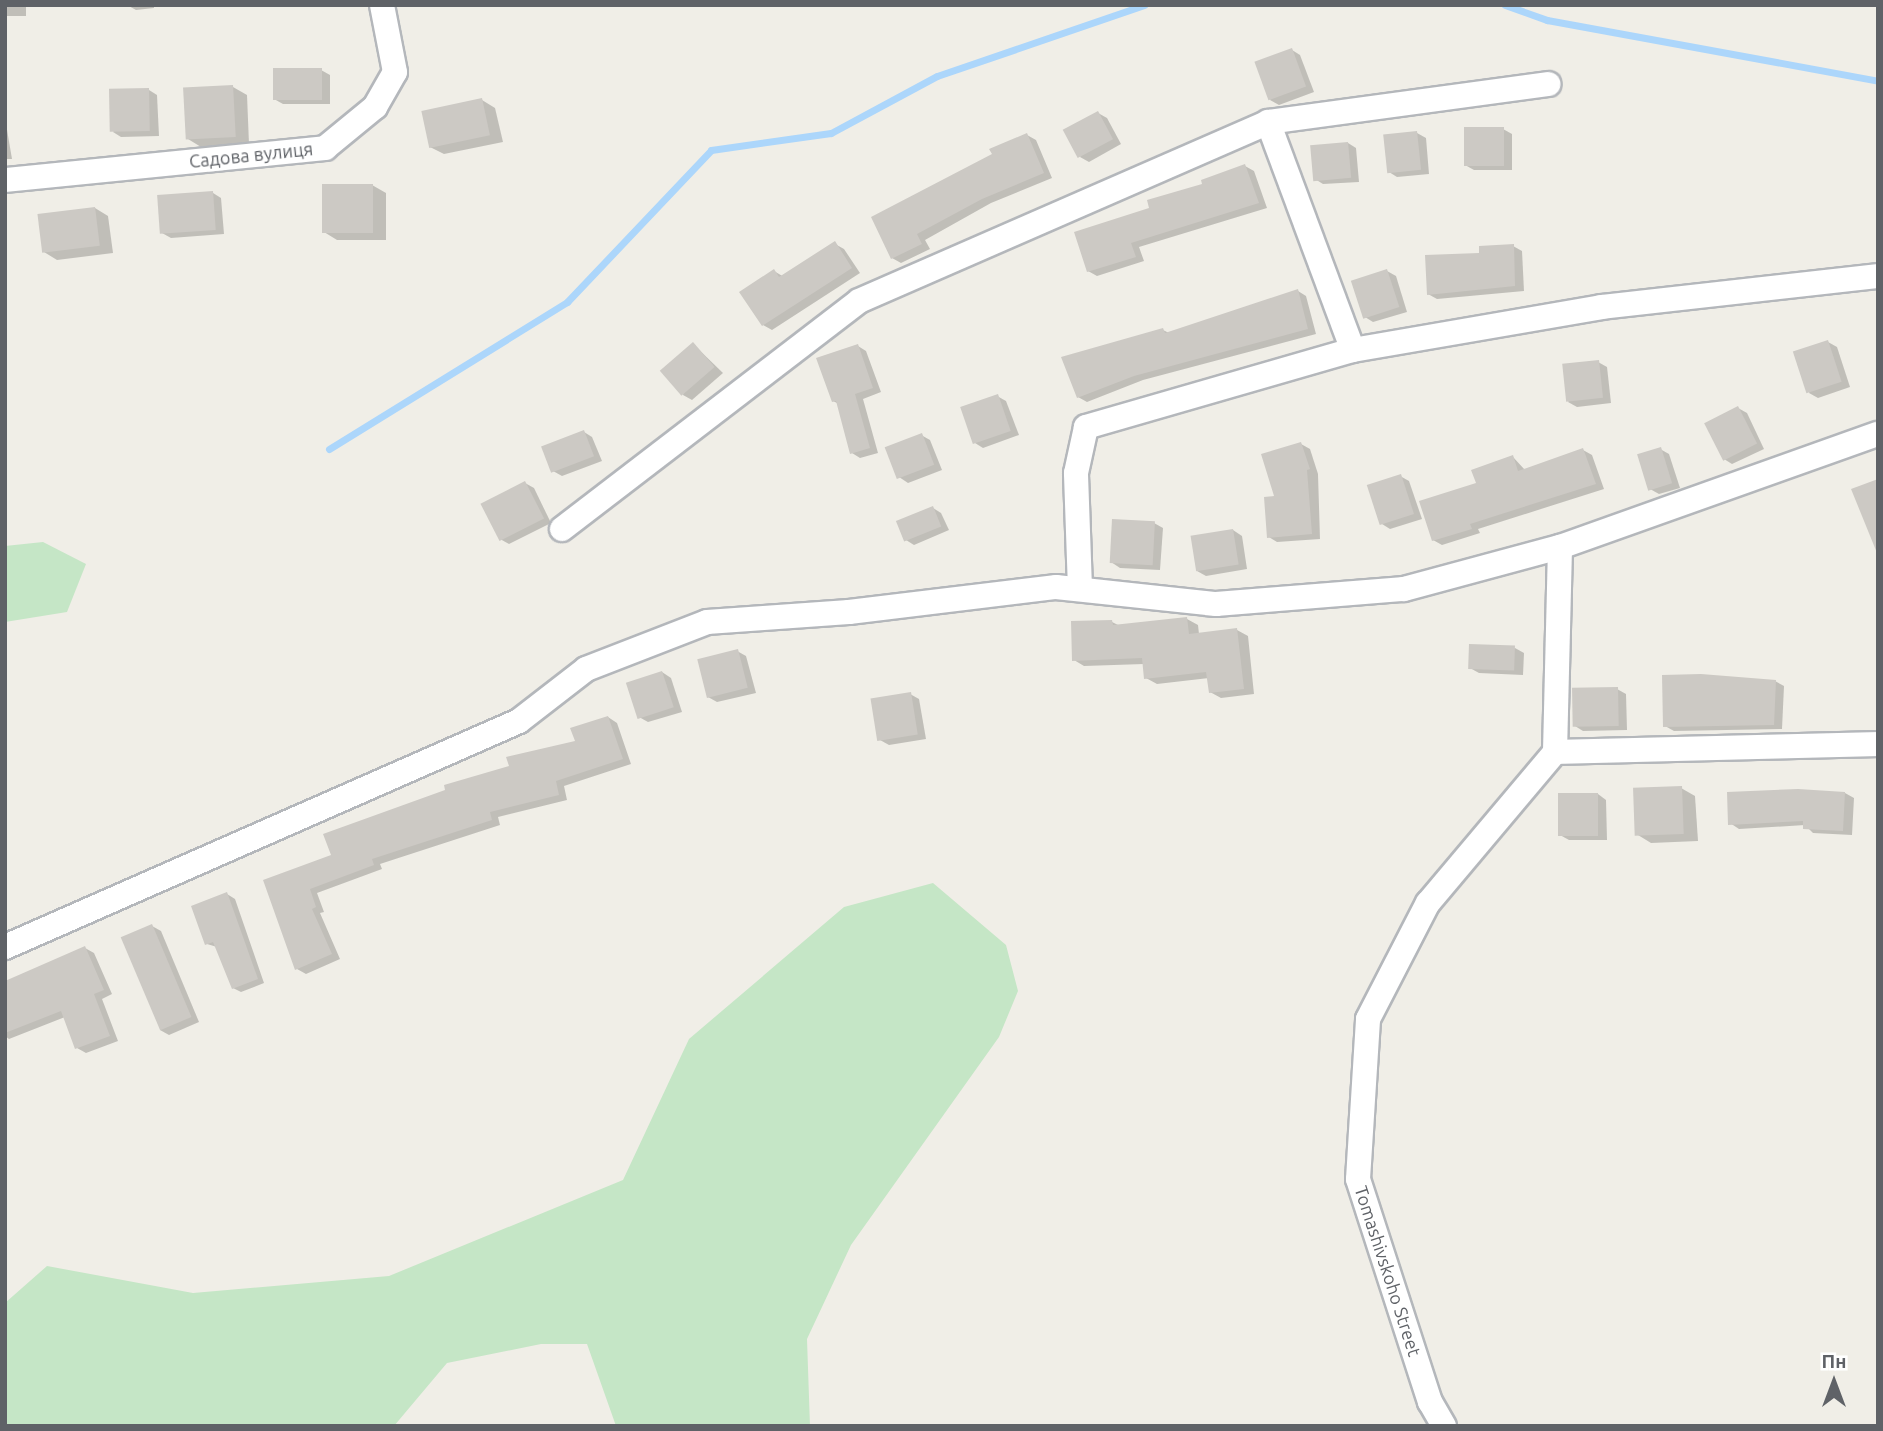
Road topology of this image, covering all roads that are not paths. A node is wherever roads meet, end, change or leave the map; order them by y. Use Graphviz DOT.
graph roads {
  1 [pos="382,5"];
  2 [pos="1548,85"];
  3 [pos="1268,122"];
  4 [pos="5,180"];
  5 [pos="1878,276"];
  6 [pos="1353,350"];
  7 [pos="1878,434"];
  8 [pos="562,529"];
  9 [pos="1560,547"];
  10 [pos="1080,589"];
  11 [pos="1878,744"];
  12 [pos="1555,751"];
  13 [pos="5,947"];
  14 [pos="1444,1426"];
  1 -- 4 [label="street, Садова вулиця"];
  2 -- 3 [label="street"];
  3 -- 6 [label="street"];
  3 -- 8 [label="street"];
  5 -- 6 [label="street"];
  6 -- 10 [label="street"];
  7 -- 9 [label="street"];
  9 -- 10 [label="street"];
  9 -- 12 [label="street"];
  10 -- 13 [label="street"];
  11 -- 12 [label="street"];
  12 -- 14 [label="street, Tomashivskoho Street"];
}
